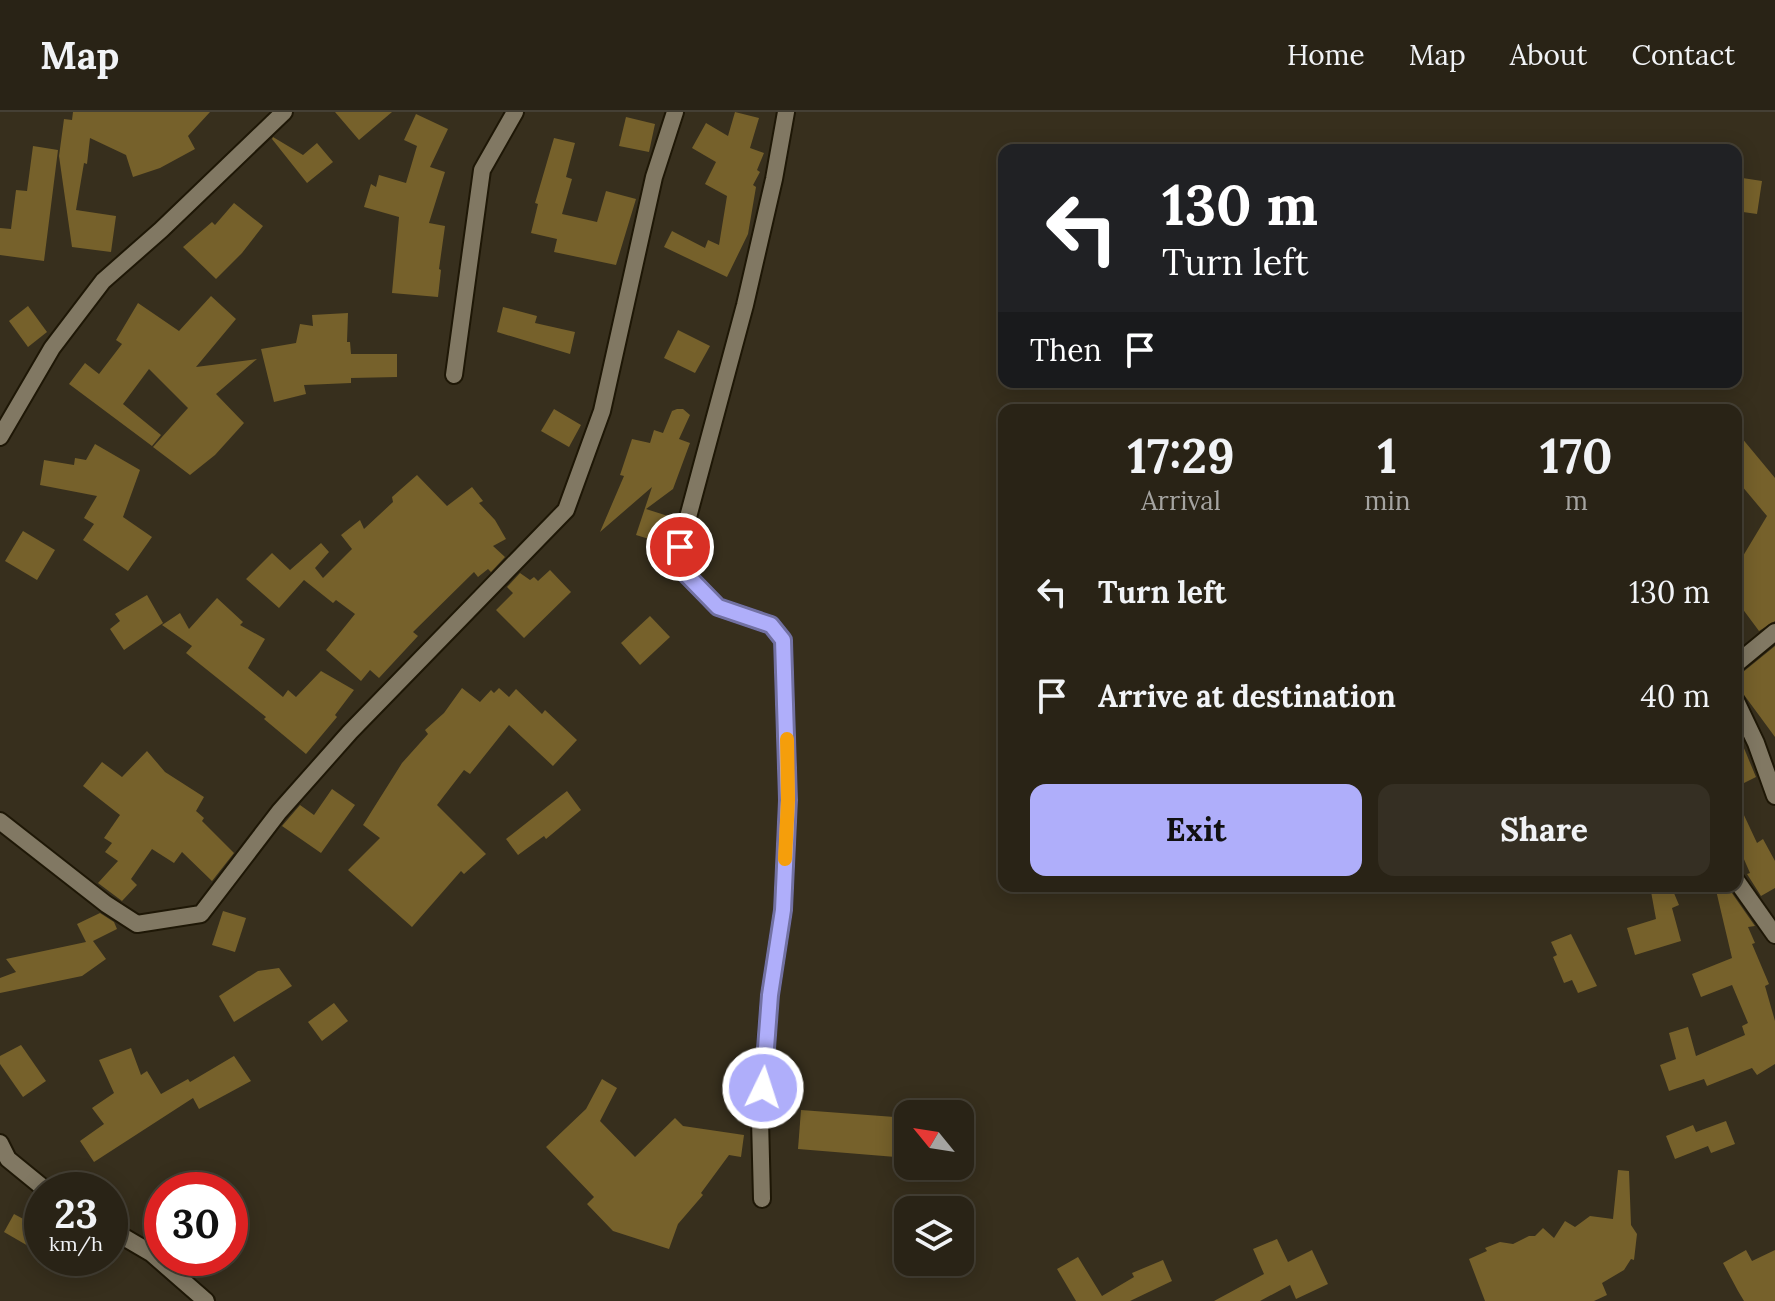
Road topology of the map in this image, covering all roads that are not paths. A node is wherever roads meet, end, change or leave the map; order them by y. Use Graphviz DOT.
graph roads {
  1 [pos="284,112"];
  2 [pos="515,112"];
  3 [pos="675,112"];
  4 [pos="786,112"];
  5 [pos="454,375"];
  6 [pos="0,437"];
  7 [pos="1775,632"];
  8 [pos="1742,659"];
  9 [pos="1742,714"];
  10 [pos="1775,796"];
  11 [pos="0,821"];
  12 [pos="1742,888"];
  13 [pos="1775,935"];
  14 [pos="0,1143"];
  15 [pos="24,1172"];
  16 [pos="762,1199"];
  17 [pos="128,1240"];
  18 [pos="206,1301"];
  1 -- 6 [label="street"];
  2 -- 5 [label="street"];
  3 -- 11 [label="street"];
  4 -- 16 [label="street"];
  7 -- 8 [label="street"];
  9 -- 10 [label="street"];
  12 -- 13 [label="street"];
  14 -- 15 [label="street"];
  17 -- 18 [label="street"];
}
